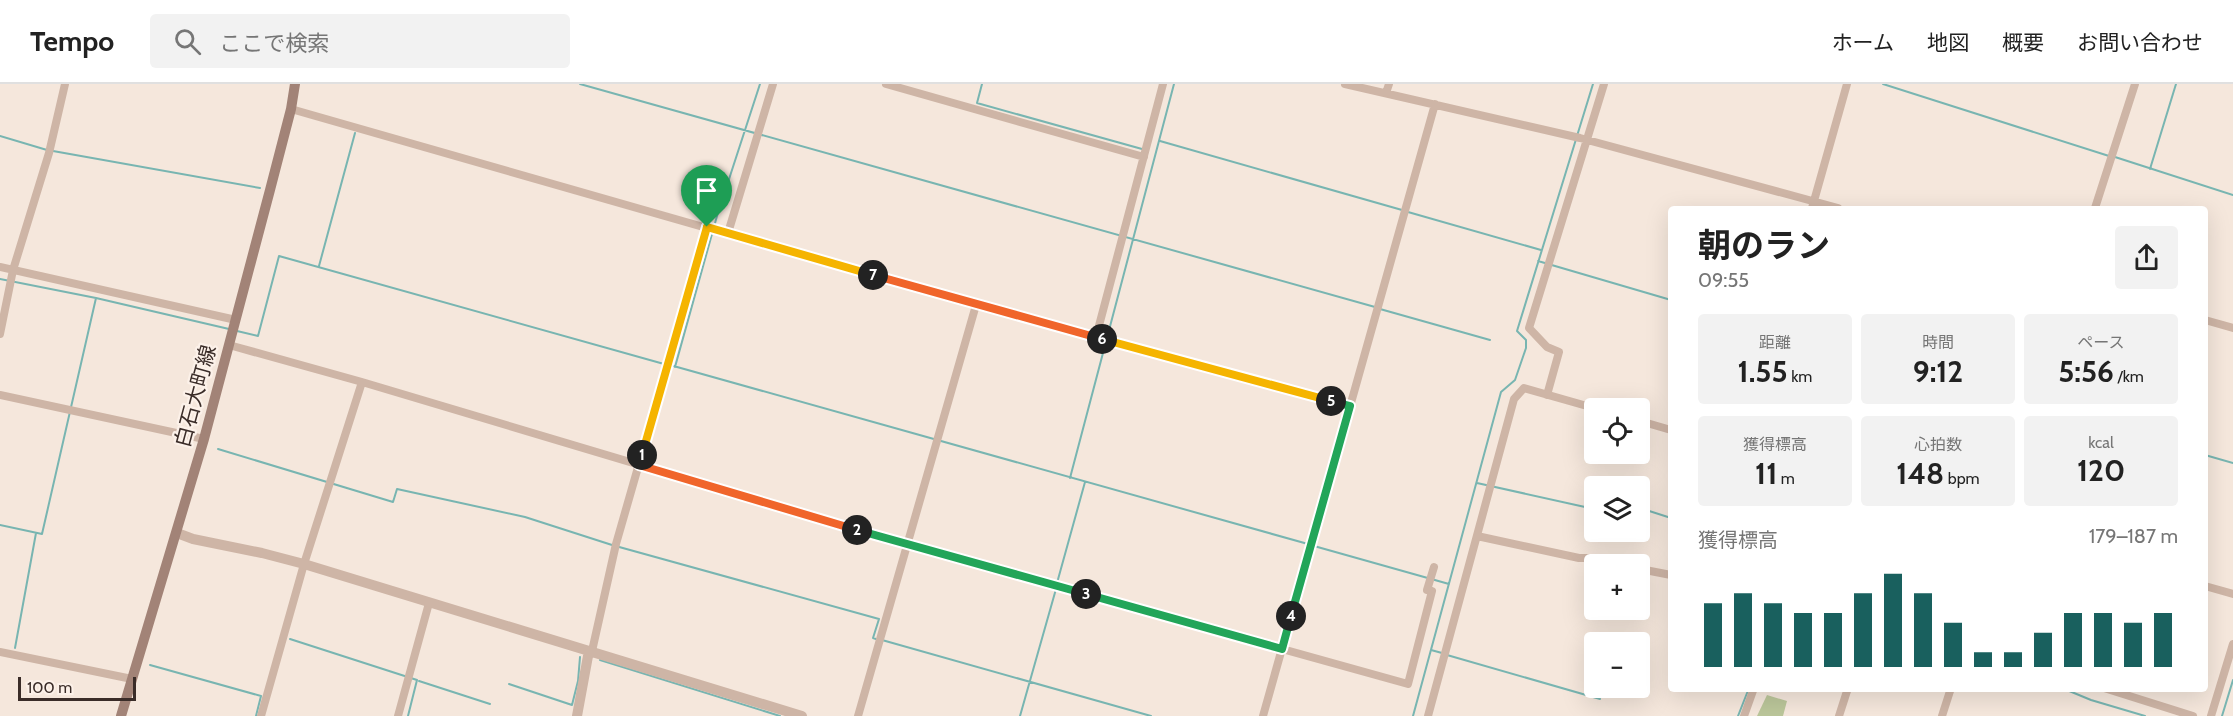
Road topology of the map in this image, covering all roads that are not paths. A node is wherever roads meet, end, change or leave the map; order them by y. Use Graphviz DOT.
graph roads {
  1 [pos="65,84"];
  2 [pos="295,84"];
  3 [pos="772,84"];
  4 [pos="886,84"];
  5 [pos="1163,84"];
  6 [pos="1346,84"];
  7 [pos="1389,84"];
  8 [pos="1604,84"];
  9 [pos="1847,84"];
  10 [pos="2135,84"];
  11 [pos="910,87"];
  12 [pos="1386,93"];
  13 [pos="1435,104"];
  14 [pos="291,109"];
  15 [pos="1580,138"];
  16 [pos="1145,153"];
  17 [pos="1813,205"];
  18 [pos="2096,206"];
  19 [pos="712,228"];
  20 [pos="728,233"];
  21 [pos="0,267"];
  22 [pos="12,278"];
  23 [pos="976,305"];
  24 [pos="2208,321"];
  25 [pos="234,326"];
  26 [pos="2233,328"];
  27 [pos="0,334"];
  28 [pos="1103,339"];
  29 [pos="229,345"];
  30 [pos="362,382"];
  31 [pos="0,395"];
  32 [pos="1547,395"];
  33 [pos="1584,405"];
  34 [pos="1350,406"];
  35 [pos="1650,424"];
  36 [pos="1668,429"];
  37 [pos="204,439"];
  38 [pos="639,465"];
  39 [pos="177,533"];
  40 [pos="1477,536"];
  41 [pos="908,545"];
  42 [pos="1584,557"];
  43 [pos="304,564"];
  44 [pos="1650,571"];
  45 [pos="1432,574"];
  46 [pos="1668,574"];
  47 [pos="2208,586"];
  48 [pos="2233,594"];
  49 [pos="429,603"];
  50 [pos="2233,644"];
  51 [pos="1282,649"];
  52 [pos="592,651"];
  53 [pos="0,652"];
  54 [pos="132,679"];
  55 [pos="1753,692"];
  56 [pos="1847,692"];
  57 [pos="1950,692"];
  58 [pos="2117,692"];
  59 [pos="121,716"];
  60 [pos="261,716"];
  61 [pos="399,716"];
  62 [pos="576,716"];
  63 [pos="802,716"];
  64 [pos="858,716"];
  65 [pos="1263,716"];
  66 [pos="1428,716"];
  67 [pos="1744,716"];
  68 [pos="1839,716"];
  69 [pos="1942,716"];
  70 [pos="2193,716"];
  71 [pos="2211,716"];
  1 -- 22 [label="street"];
  2 -- 14 [label="main road, 白石大町線"];
  3 -- 20 [label="street"];
  4 -- 11 [label="street"];
  5 -- 16 [label="street"];
  6 -- 12 [label="street"];
  7 -- 12 [label="street"];
  8 -- 15 [label="street"];
  9 -- 17 [label="street"];
  10 -- 18 [label="street"];
  11 -- 16 [label="street"];
  12 -- 13 [label="street"];
  13 -- 15 [label="street"];
  13 -- 34 [label="street"];
  14 -- 19 [label="street"];
  14 -- 25 [label="main road, 白石大町線"];
  15 -- 17 [label="street"];
  15 -- 32 [label="street"];
  16 -- 28 [label="street"];
  19 -- 20 [label="street"];
  19 -- 38 [label="street"];
  20 -- 23 [label="street"];
  21 -- 22 [label="street"];
  22 -- 25 [label="street"];
  22 -- 27 [label="street"];
  23 -- 28 [label="street"];
  23 -- 41 [label="street"];
  24 -- 26 [label="street"];
  25 -- 29 [label="main road, 白石大町線"];
  28 -- 34 [label="street"];
  29 -- 30 [label="street"];
  29 -- 37 [label="main road, 白石大町線"];
  30 -- 38 [label="street"];
  30 -- 43 [label="street"];
  31 -- 37 [label="street"];
  32 -- 33 [label="street"];
  32 -- 40 [label="street"];
  34 -- 51 [label="street"];
  35 -- 36 [label="street"];
  37 -- 39 [label="main road, 白石大町線"];
  38 -- 41 [label="street"];
  38 -- 52 [label="street"];
  39 -- 43 [label="street"];
  39 -- 54 [label="main road, 白石大町線"];
  40 -- 42 [label="street"];
  40 -- 66 [label="street"];
  41 -- 51 [label="street"];
  41 -- 64 [label="street"];
  43 -- 49 [label="street"];
  43 -- 60 [label="street"];
  44 -- 46 [label="street"];
  45 -- 51 [label="street"];
  47 -- 48 [label="street"];
  49 -- 52 [label="street"];
  49 -- 61 [label="street"];
  50 -- 71 [label="street"];
  51 -- 65 [label="street"];
  52 -- 62 [label="street"];
  52 -- 63 [label="street"];
  53 -- 54 [label="street"];
  54 -- 59 [label="main road, 白石大町線"];
  55 -- 67 [label="street"];
  56 -- 68 [label="street"];
  57 -- 69 [label="street"];
  58 -- 70 [label="street"];
}
